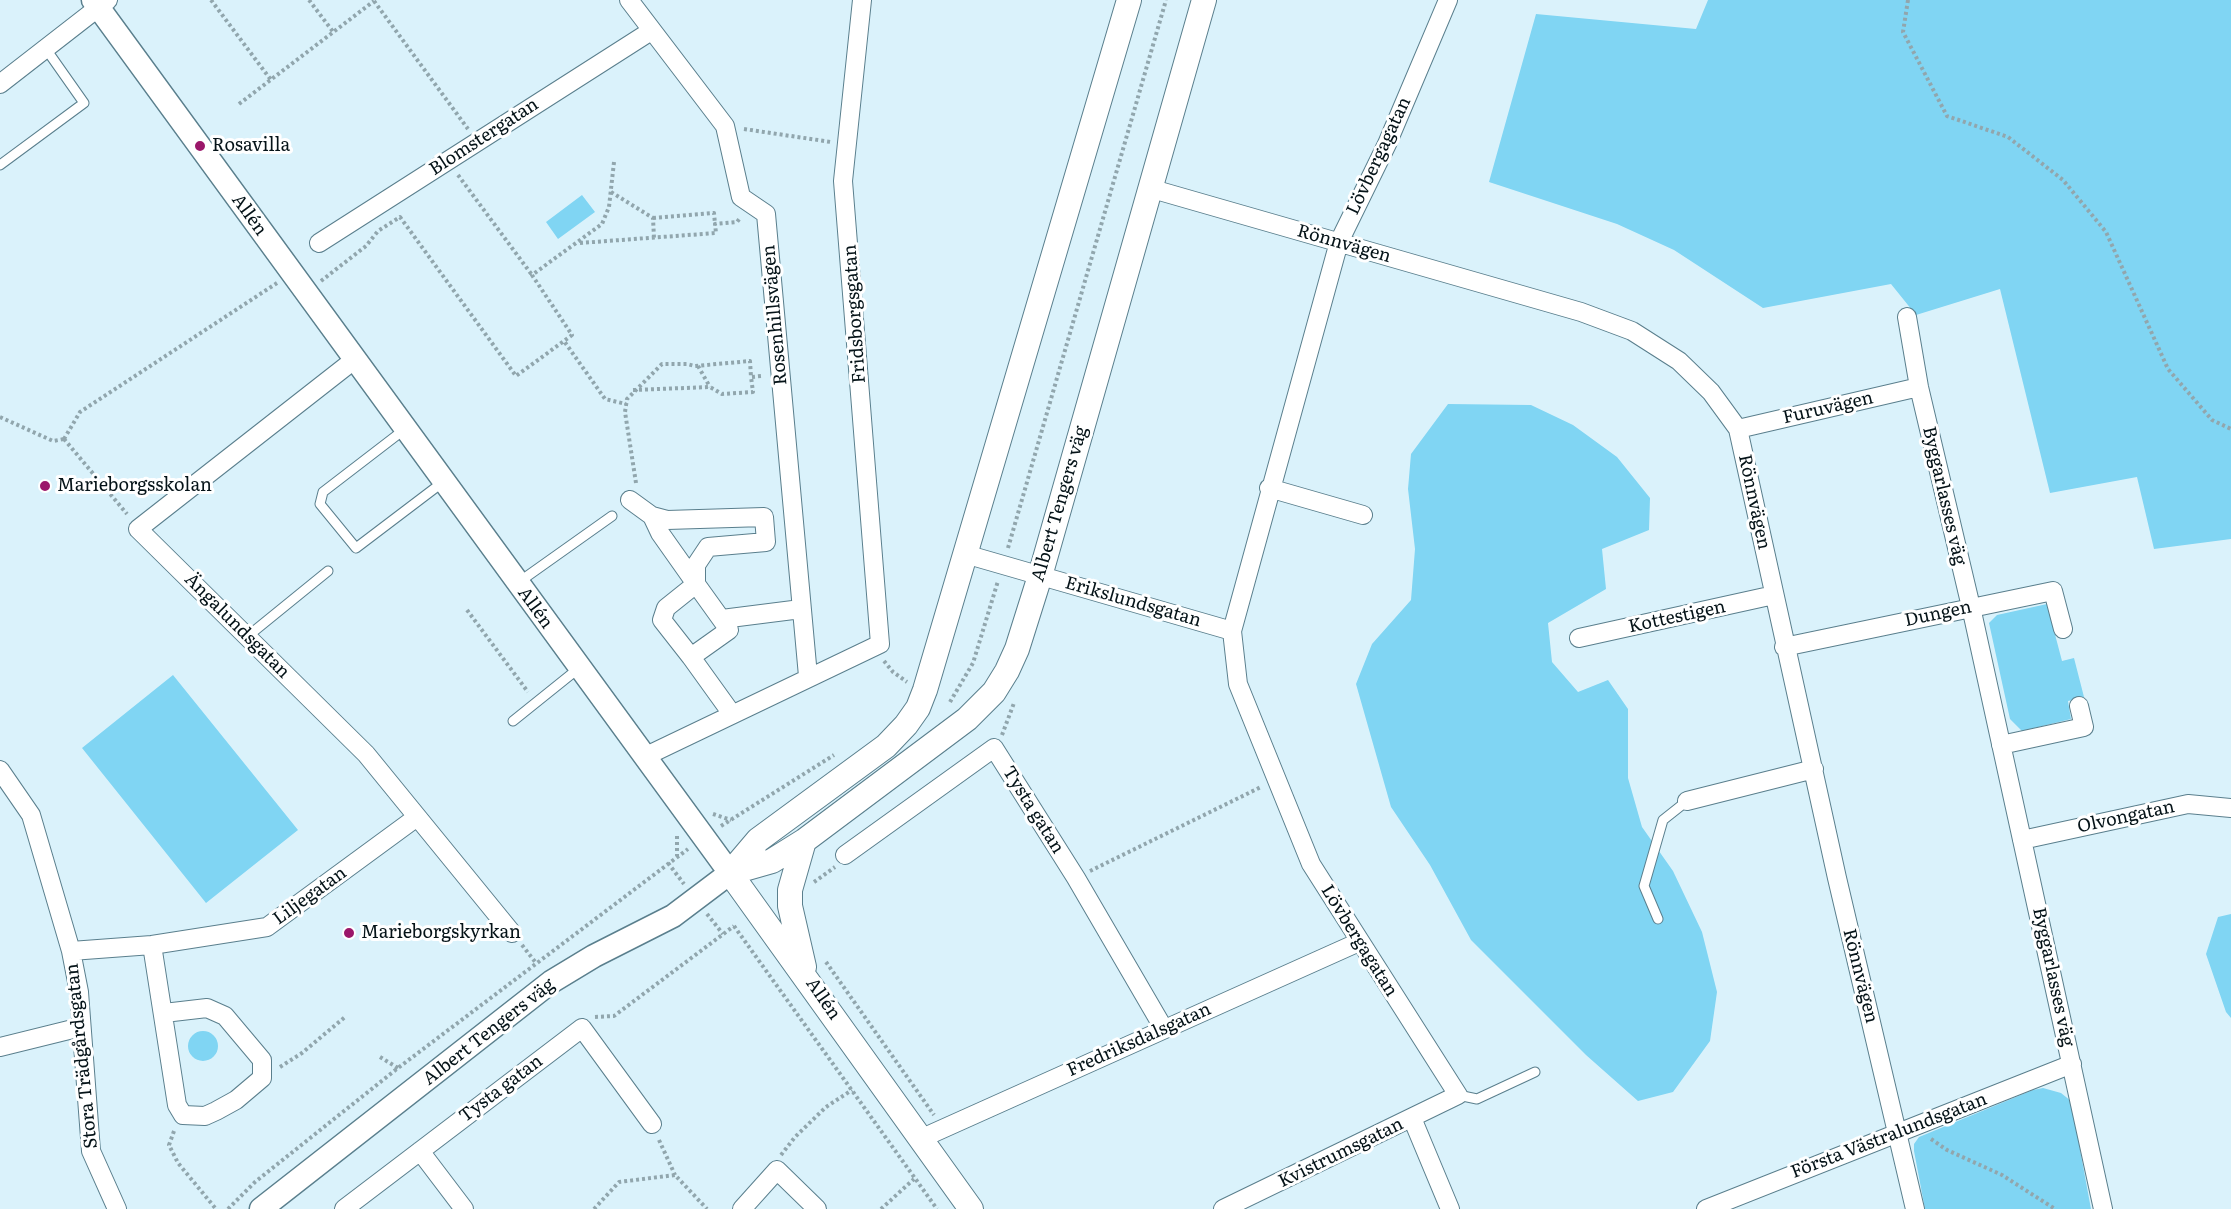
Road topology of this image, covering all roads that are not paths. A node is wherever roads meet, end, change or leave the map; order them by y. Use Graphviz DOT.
graph roads {
  1 [pos="629,0"];
  2 [pos="862,0"];
  3 [pos="1129,0"];
  4 [pos="1204,0"];
  5 [pos="1448,0"];
  6 [pos="100,2"];
  7 [pos="651,31"];
  8 [pos="46,48"];
  9 [pos="0,84"];
  10 [pos="0,165"];
  11 [pos="1149,188"];
  12 [pos="1339,242"];
  13 [pos="318,243"];
  14 [pos="1907,317"];
  15 [pos="354,360"];
  16 [pos="1919,387"];
  17 [pos="405,429"];
  18 [pos="1738,429"];
  19 [pos="443,482"];
  20 [pos="1269,488"];
  21 [pos="630,500"];
  22 [pos="1363,515"];
  23 [pos="612,516"];
  24 [pos="652,516"];
  25 [pos="695,517"];
  26 [pos="708,547"];
  27 [pos="965,554"];
  28 [pos="328,571"];
  29 [pos="1040,576"];
  30 [pos="517,583"];
  31 [pos="696,584"];
  32 [pos="1774,595"];
  33 [pos="1971,607"];
  34 [pos="801,609"];
  35 [pos="722,620"];
  36 [pos="2063,629"];
  37 [pos="1232,631"];
  38 [pos="248,636"];
  39 [pos="1579,638"];
  40 [pos="1784,647"];
  41 [pos="691,657"];
  42 [pos="579,668"];
  43 [pos="808,676"];
  44 [pos="2079,706"];
  45 [pos="732,714"];
  46 [pos="513,721"];
  47 [pos="2001,745"];
  48 [pos="644,758"];
  49 [pos="1814,769"];
  50 [pos="0,770"];
  51 [pos="1687,801"];
  52 [pos="2231,808"];
  53 [pos="417,817"];
  54 [pos="2022,840"];
  55 [pos="804,841"];
  56 [pos="845,855"];
  57 [pos="730,873"];
  58 [pos="1658,919"];
  59 [pos="512,933"];
  60 [pos="1359,942"];
  61 [pos="152,945"];
  62 [pos="71,951"];
  63 [pos="806,976"];
  64 [pos="164,1013"];
  65 [pos="81,1027"];
  66 [pos="1164,1029"];
  67 [pos="0,1047"];
  68 [pos="2072,1064"];
  69 [pos="1535,1072"];
  70 [pos="1458,1095"];
  71 [pos="1412,1118"];
  72 [pos="652,1124"];
  73 [pos="1906,1130"];
  74 [pos="929,1135"];
  75 [pos="420,1151"];
  76 [pos="117,1209"];
  77 [pos="261,1209"];
  78 [pos="344,1209"];
  79 [pos="464,1209"];
  80 [pos="742,1209"];
  81 [pos="817,1209"];
  82 [pos="971,1209"];
  83 [pos="1223,1209"];
  84 [pos="1450,1209"];
  85 [pos="1706,1209"];
  86 [pos="1915,1209"];
  87 [pos="2103,1209"];
  1 -- 7 [label="street, Rosenhillsvägen"];
  2 -- 43 [label="street, Fridsborgsgatan"];
  3 -- 27 [label="main road, Albert Tengers väg"];
  4 -- 11 [label="main road, Albert Tengers väg"];
  5 -- 12 [label="street, Lövbergagatan"];
  6 -- 8 [label="street"];
  6 -- 15 [label="street, Allén"];
  7 -- 13 [label="street, Blomstergatan"];
  7 -- 34 [label="street, Rosenhillsvägen"];
  8 -- 9 [label="street"];
  8 -- 10 [label="lane"];
  11 -- 12 [label="street, Rönnvägen"];
  11 -- 29 [label="main road, Albert Tengers väg"];
  12 -- 18 [label="street, Rönnvägen"];
  12 -- 20 [label="street, Lövbergagatan"];
  14 -- 16 [label="street, Byggarlasses väg"];
  15 -- 17 [label="street, Allén"];
  15 -- 38 [label="street, Ängalundsgatan"];
  16 -- 18 [label="street, Furuvägen"];
  16 -- 33 [label="street, Byggarlasses väg"];
  17 -- 19 [label="street, Allén"];
  17 -- 19 [label="lane"];
  18 -- 32 [label="street, Rönnvägen"];
  19 -- 30 [label="street, Allén"];
  20 -- 22 [label="street"];
  20 -- 37 [label="street, Lövbergagatan"];
  21 -- 24 [label="street"];
  23 -- 30 [label="lane"];
  24 -- 25 [label="street"];
  24 -- 31 [label="street"];
  25 -- 26 [label="street"];
  25 -- 26 [label="street"];
  26 -- 31 [label="street"];
  27 -- 29 [label="street, Erikslundsgatan"];
  27 -- 57 [label="main road, Albert Tengers väg"];
  28 -- 38 [label="lane"];
  29 -- 37 [label="street, Erikslundsgatan"];
  29 -- 55 [label="main road, Albert Tengers väg"];
  30 -- 42 [label="street, Allén"];
  31 -- 35 [label="street"];
  31 -- 41 [label="street"];
  32 -- 39 [label="street, Kottestigen"];
  32 -- 40 [label="street, Rönnvägen"];
  33 -- 36 [label="street, Dungen"];
  33 -- 40 [label="street, Dungen"];
  33 -- 47 [label="street, Byggarlasses väg"];
  34 -- 35 [label="street"];
  34 -- 43 [label="street, Rosenhillsvägen"];
  35 -- 41 [label="street"];
  37 -- 60 [label="street, Lövbergagatan"];
  38 -- 53 [label="street, Ängalundsgatan"];
  40 -- 49 [label="street, Rönnvägen"];
  41 -- 45 [label="street"];
  42 -- 46 [label="lane"];
  42 -- 48 [label="street, Allén"];
  43 -- 45 [label="street"];
  44 -- 47 [label="street"];
  45 -- 48 [label="street"];
  47 -- 54 [label="street, Byggarlasses väg"];
  48 -- 57 [label="street, Allén"];
  49 -- 51 [label="street"];
  49 -- 73 [label="street, Rönnvägen"];
  50 -- 62 [label="street, Stora Trädgårdsgatan"];
  51 -- 58 [label="lane"];
  52 -- 54 [label="street, Olvongatan"];
  53 -- 59 [label="street, Ängalundsgatan"];
  53 -- 61 [label="street, Liljegatan"];
  54 -- 68 [label="street, Byggarlasses väg"];
  55 -- 57 [label="main road, Albert Tengers väg"];
  55 -- 63 [label="main road"];
  56 -- 66 [label="street, Tysta gatan"];
  57 -- 63 [label="main road, Allén"];
  57 -- 77 [label="street, Albert Tengers väg"];
  60 -- 66 [label="street, Fredriksdalsgatan"];
  60 -- 70 [label="street, Lövbergagatan"];
  61 -- 62 [label="street, Liljegatan"];
  61 -- 64 [label="street"];
  62 -- 65 [label="street, Stora Trädgårdsgatan"];
  63 -- 74 [label="main road, Allén"];
  64 -- 64 [label="street"];
  65 -- 67 [label="street"];
  65 -- 76 [label="street, Stora Trädgårdsgatan"];
  66 -- 74 [label="street, Fredriksdalsgatan"];
  68 -- 73 [label="street, Första Västralundsgatan"];
  68 -- 87 [label="street, Byggarlasses väg"];
  69 -- 70 [label="lane"];
  70 -- 71 [label="street, Kvistrumsgatan"];
  71 -- 83 [label="street, Kvistrumsgatan"];
  71 -- 84 [label="street"];
  72 -- 75 [label="street, Tysta gatan"];
  73 -- 85 [label="street, Första Västralundsgatan"];
  73 -- 86 [label="street, Rönnvägen"];
  74 -- 82 [label="main road, Allén"];
  75 -- 78 [label="street, Tysta gatan"];
  75 -- 79 [label="street"];
  80 -- 81 [label="street"];
}
